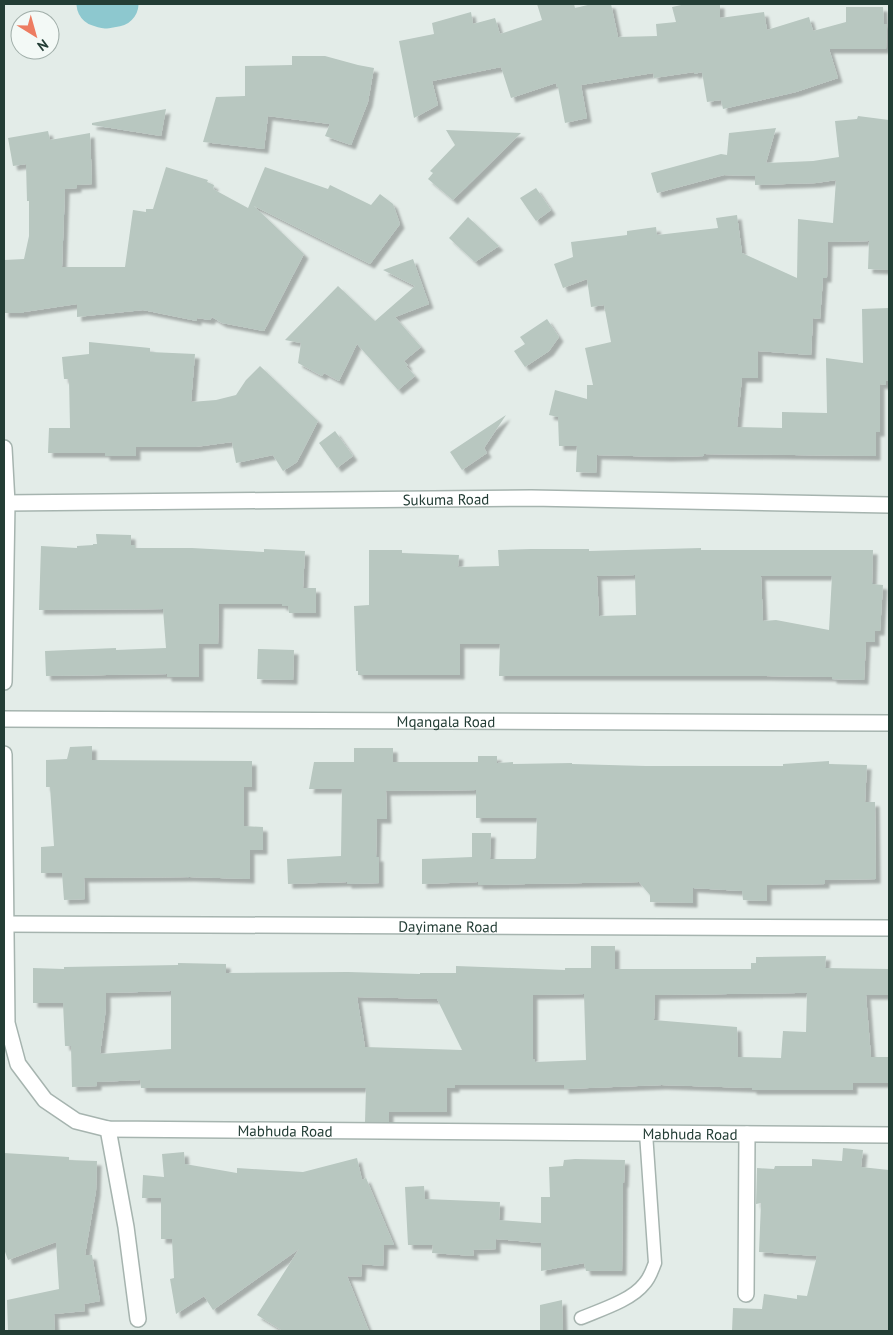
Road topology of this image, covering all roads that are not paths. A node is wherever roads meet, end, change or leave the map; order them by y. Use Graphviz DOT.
graph roads {
  1 [pos="4,448"];
  2 [pos="5,503"];
  3 [pos="889,505"];
  4 [pos="4,682"];
  5 [pos="4,718"];
  6 [pos="889,722"];
  7 [pos="4,754"];
  8 [pos="7,924"];
  9 [pos="889,928"];
  10 [pos="108,1129"];
  11 [pos="646,1133"];
  12 [pos="747,1134"];
  13 [pos="889,1135"];
  14 [pos="746,1294"];
  15 [pos="581,1318"];
  16 [pos="138,1319"];
  1 -- 2 [label="street"];
  2 -- 3 [label="street, Sukuma Road"];
  2 -- 4 [label="street"];
  5 -- 6 [label="street, Mqangala Road"];
  7 -- 8 [label="street, Mabhuda Road"];
  8 -- 9 [label="street, Dayimane Road"];
  8 -- 10 [label="street, Mabhuda Road"];
  10 -- 11 [label="street, Mabhuda Road"];
  10 -- 16 [label="street"];
  11 -- 12 [label="street, Mabhuda Road"];
  11 -- 15 [label="lane"];
  12 -- 13 [label="street, Mabhuda Road"];
  12 -- 14 [label="street"];
}
